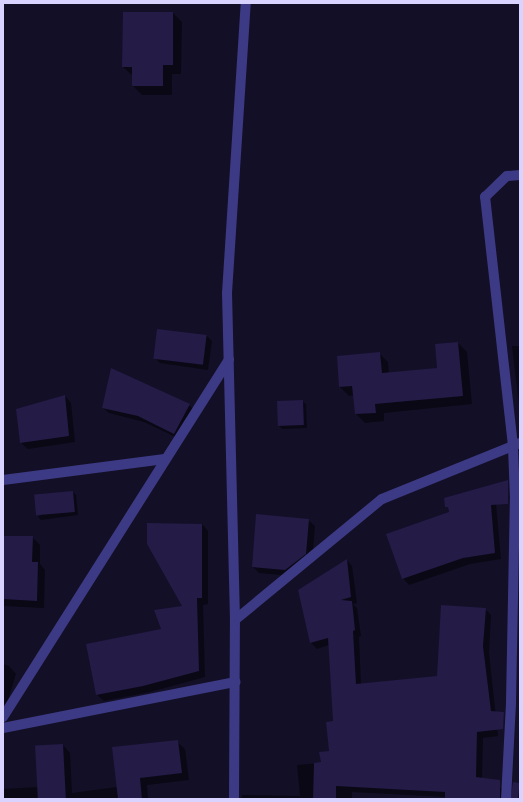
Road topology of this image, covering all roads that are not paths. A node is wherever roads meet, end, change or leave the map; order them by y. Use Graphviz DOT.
graph roads {
  1 [pos="246,3"];
  2 [pos="520,175"];
  3 [pos="229,358"];
  4 [pos="516,444"];
  5 [pos="165,459"];
  6 [pos="3,480"];
  7 [pos="235,620"];
  8 [pos="235,682"];
  9 [pos="3,717"];
  10 [pos="3,728"];
  11 [pos="234,799"];
  12 [pos="506,799"];
  1 -- 3 [label="street"];
  2 -- 4 [label="street"];
  3 -- 5 [label="street"];
  3 -- 7 [label="street"];
  4 -- 7 [label="street"];
  4 -- 12 [label="street"];
  5 -- 6 [label="street"];
  5 -- 9 [label="street"];
  7 -- 8 [label="street"];
  8 -- 10 [label="street"];
  8 -- 11 [label="street"];
}
